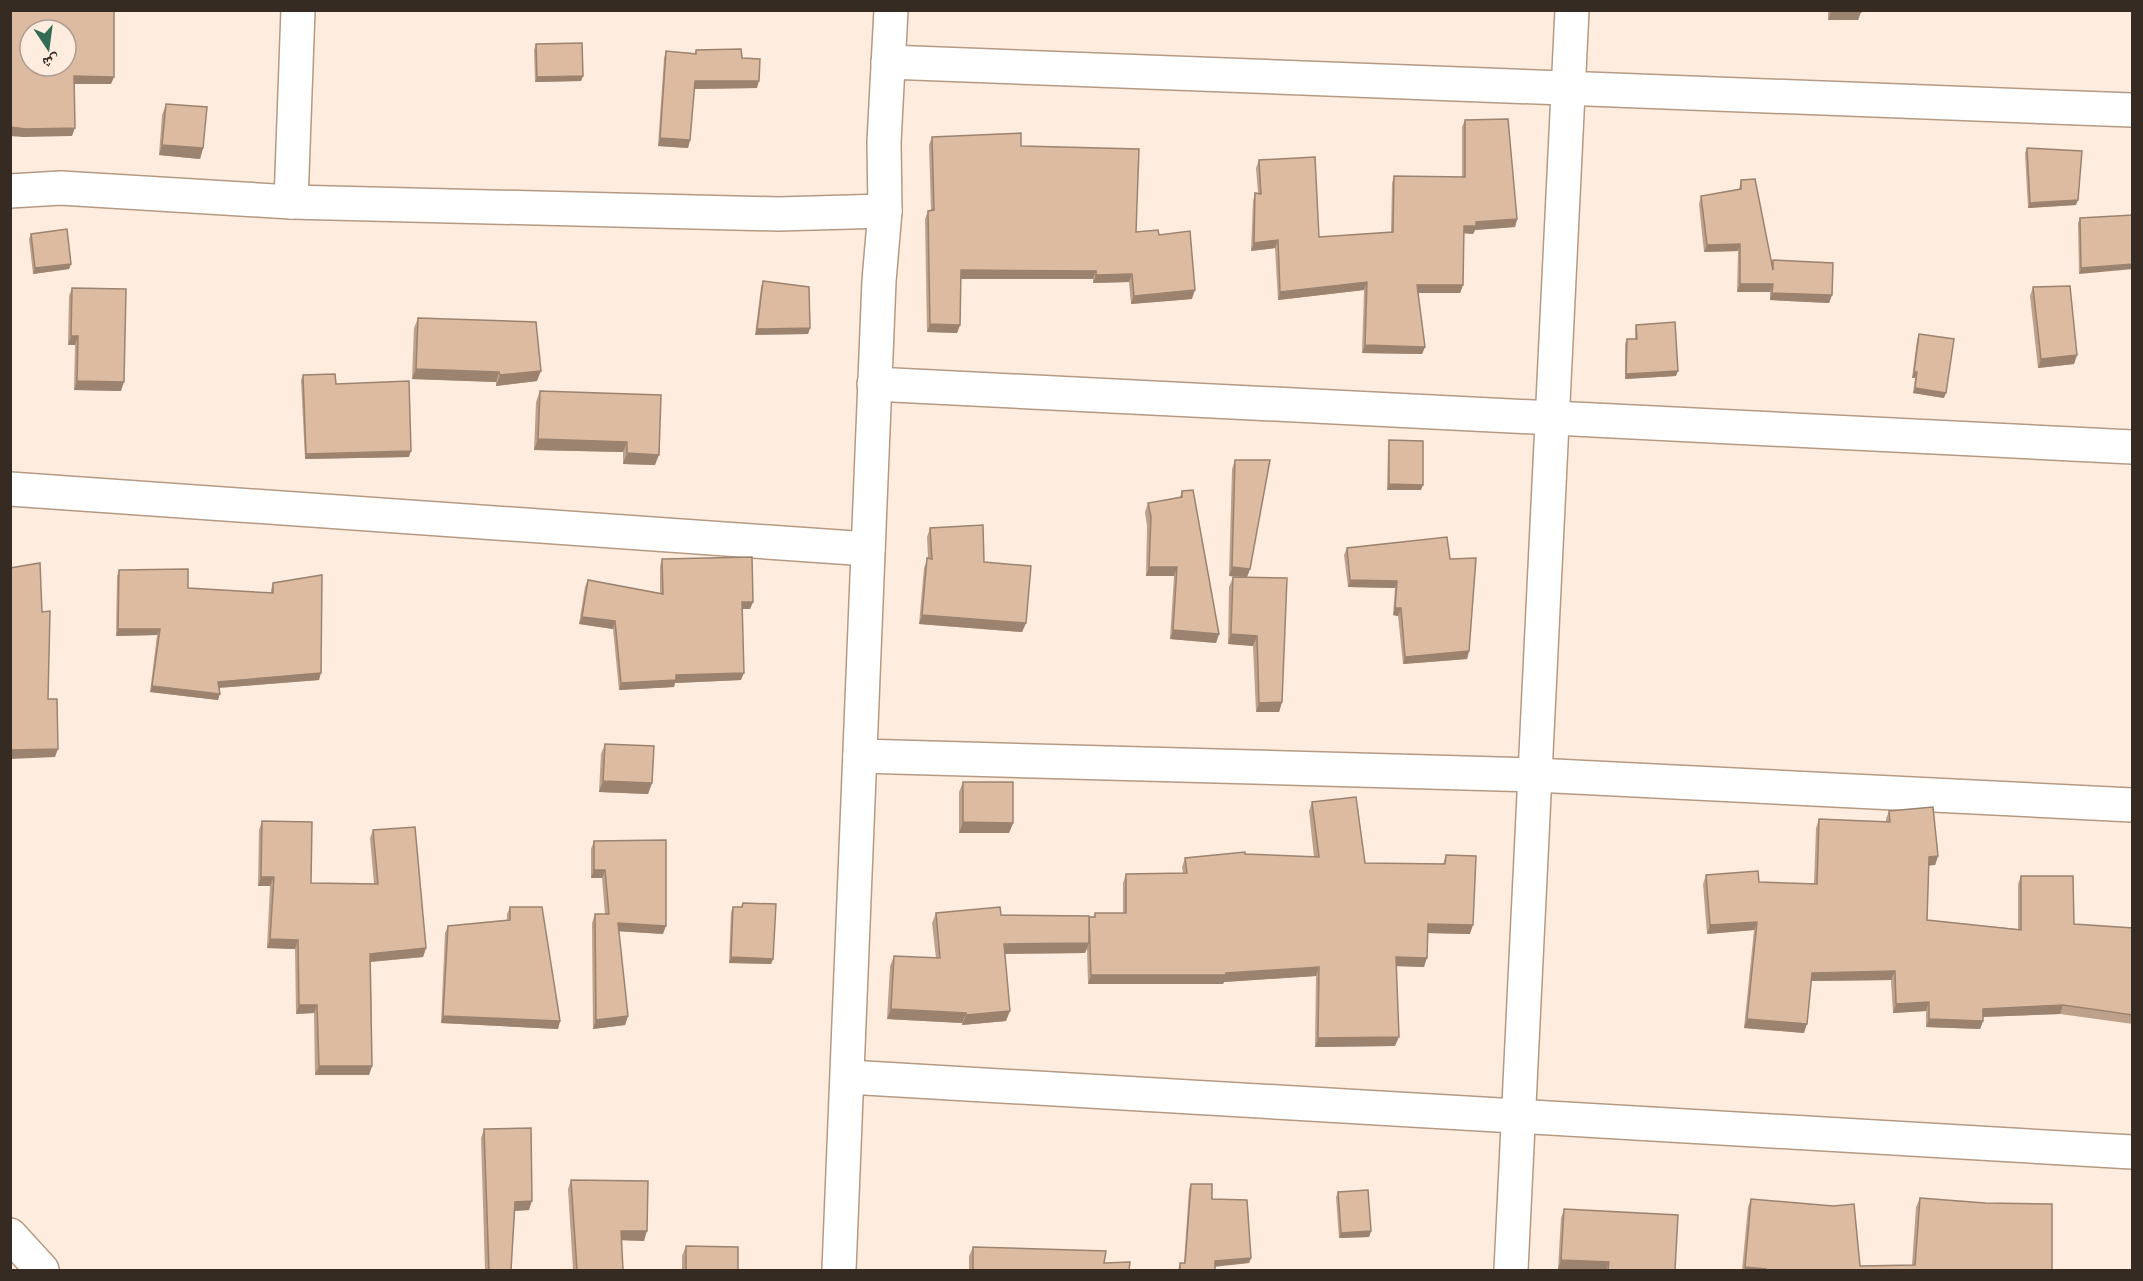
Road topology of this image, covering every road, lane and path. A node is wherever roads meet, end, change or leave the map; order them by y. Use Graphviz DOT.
graph roads {
  1 [pos="298,10"];
  2 [pos="891,10"];
  3 [pos="1572,10"];
  4 [pos="888,62"];
  5 [pos="1568,88"];
  6 [pos="2133,110"];
  7 [pos="10,191"];
  8 [pos="291,201"];
  9 [pos="885,211"];
  10 [pos="874,384"];
  11 [pos="1552,418"];
  12 [pos="2133,447"];
  13 [pos="10,489"];
  14 [pos="868,549"];
  15 [pos="860,756"];
  16 [pos="1535,776"];
  17 [pos="2133,805"];
  18 [pos="848,1077"];
  19 [pos="1517,1116"];
  20 [pos="2133,1152"];
  21 [pos="10,1235"];
  22 [pos="42,1270"];
  23 [pos="839,1270"];
  24 [pos="1511,1270"];
  1 -- 8 [label="street"];
  2 -- 4 [label="street"];
  3 -- 5 [label="street"];
  4 -- 5 [label="street"];
  4 -- 9 [label="street"];
  5 -- 6 [label="street"];
  5 -- 11 [label="street"];
  7 -- 8 [label="street"];
  8 -- 9 [label="street"];
  9 -- 10 [label="street"];
  10 -- 11 [label="street"];
  10 -- 14 [label="street"];
  11 -- 12 [label="street"];
  11 -- 16 [label="street"];
  13 -- 14 [label="street"];
  14 -- 15 [label="street"];
  15 -- 16 [label="street"];
  15 -- 18 [label="street"];
  16 -- 17 [label="street"];
  16 -- 19 [label="street"];
  18 -- 19 [label="street"];
  18 -- 23 [label="street"];
  19 -- 20 [label="street"];
  19 -- 24 [label="street"];
  21 -- 22 [label="street"];
}
